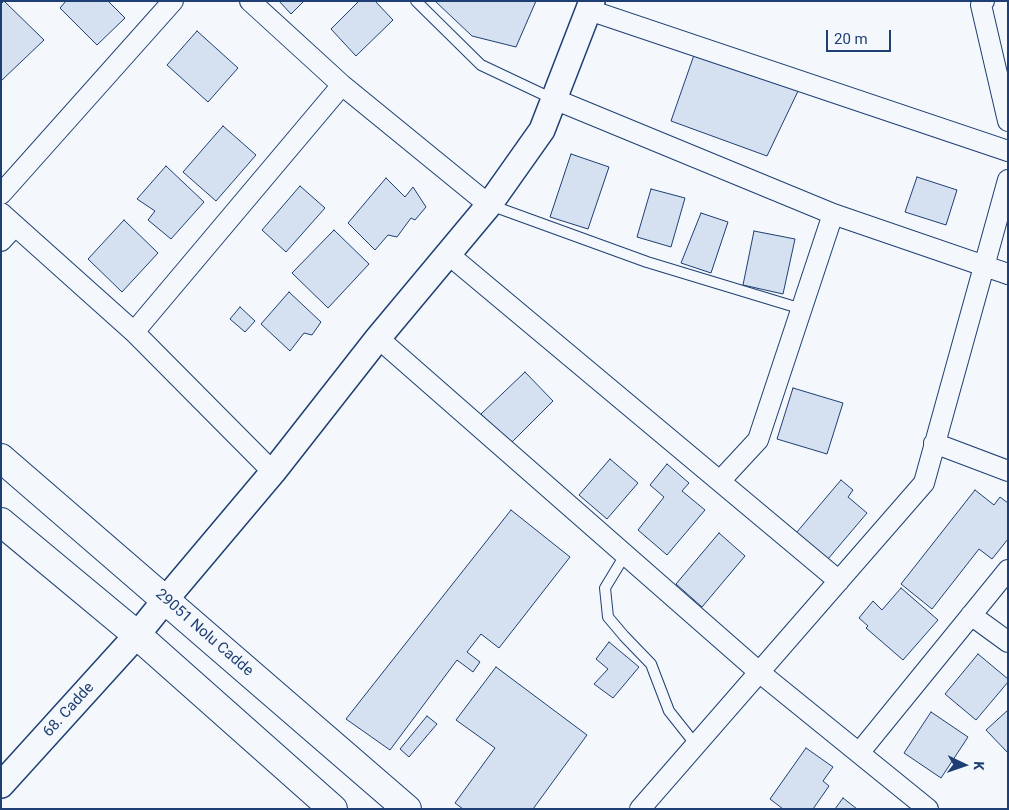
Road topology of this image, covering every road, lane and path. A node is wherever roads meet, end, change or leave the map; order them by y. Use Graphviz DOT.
graph roads {
  1 [pos="173,1"];
  2 [pos="250,1"];
  3 [pos="416,1"];
  4 [pos="979,3"];
  5 [pos="591,6"];
  6 [pos="342,85"];
  7 [pos="554,100"];
  8 [pos="1008,121"];
  9 [pos="1008,151"];
  10 [pos="1008,180"];
  11 [pos="1,194"];
  12 [pos="489,205"];
  13 [pos="833,214"];
  14 [pos="6,227"];
  15 [pos="448,254"];
  16 [pos="983,265"];
  17 [pos="1008,274"];
  18 [pos="802,309"];
  19 [pos="134,332"];
  20 [pos="378,338"];
  21 [pos="934,443"];
  22 [pos="1,458"];
  23 [pos="1008,471"];
  24 [pos="274,472"];
  25 [pos="720,481"];
  26 [pos="1,522"];
  27 [pos="625,555"];
  28 [pos="1008,570"];
  29 [pos="839,581"];
  30 [pos="166,599"];
  31 [pos="971,615"];
  32 [pos="137,636"];
  33 [pos="1008,642"];
  34 [pos="759,672"];
  35 [pos="696,745"];
  36 [pos="859,753"];
  37 [pos="2,784"];
  38 [pos="333,809"];
  39 [pos="407,809"];
  40 [pos="640,809"];
  41 [pos="928,809"];
  1 -- 11 [label="street"];
  2 -- 6 [label="street"];
  3 -- 7 [label="lane"];
  4 -- 8 [label="street"];
  5 -- 7 [label="street, 68. Cadde"];
  5 -- 9 [label="street"];
  6 -- 12 [label="street"];
  6 -- 19 [label="street"];
  7 -- 12 [label="street, 68. Cadde"];
  7 -- 13 [label="street"];
  10 -- 16 [label="street"];
  12 -- 15 [label="street, 68. Cadde"];
  12 -- 18 [label="lane"];
  13 -- 16 [label="street"];
  13 -- 18 [label="street"];
  14 -- 19 [label="street"];
  15 -- 20 [label="street, 68. Cadde"];
  15 -- 25 [label="street"];
  16 -- 17 [label="street"];
  16 -- 21 [label="street"];
  18 -- 25 [label="street"];
  19 -- 24 [label="street"];
  20 -- 24 [label="street, 68. Cadde"];
  20 -- 27 [label="street"];
  21 -- 23 [label="street"];
  21 -- 29 [label="street"];
  22 -- 30 [label="main road, 29051 Nolu Cadde"];
  24 -- 30 [label="street, 68. Cadde"];
  25 -- 29 [label="street"];
  26 -- 32 [label="main road"];
  27 -- 34 [label="street"];
  27 -- 35 [label="lane"];
  28 -- 31 [label="street"];
  29 -- 34 [label="street"];
  30 -- 32 [label="street, 68. Cadde"];
  30 -- 39 [label="main road, 29051 Nolu Cadde"];
  31 -- 33 [label="street"];
  31 -- 36 [label="street"];
  32 -- 37 [label="street, 68. Cadde"];
  32 -- 38 [label="main road"];
  34 -- 35 [label="street"];
  34 -- 36 [label="street"];
  35 -- 40 [label="street"];
  36 -- 41 [label="street"];
}
